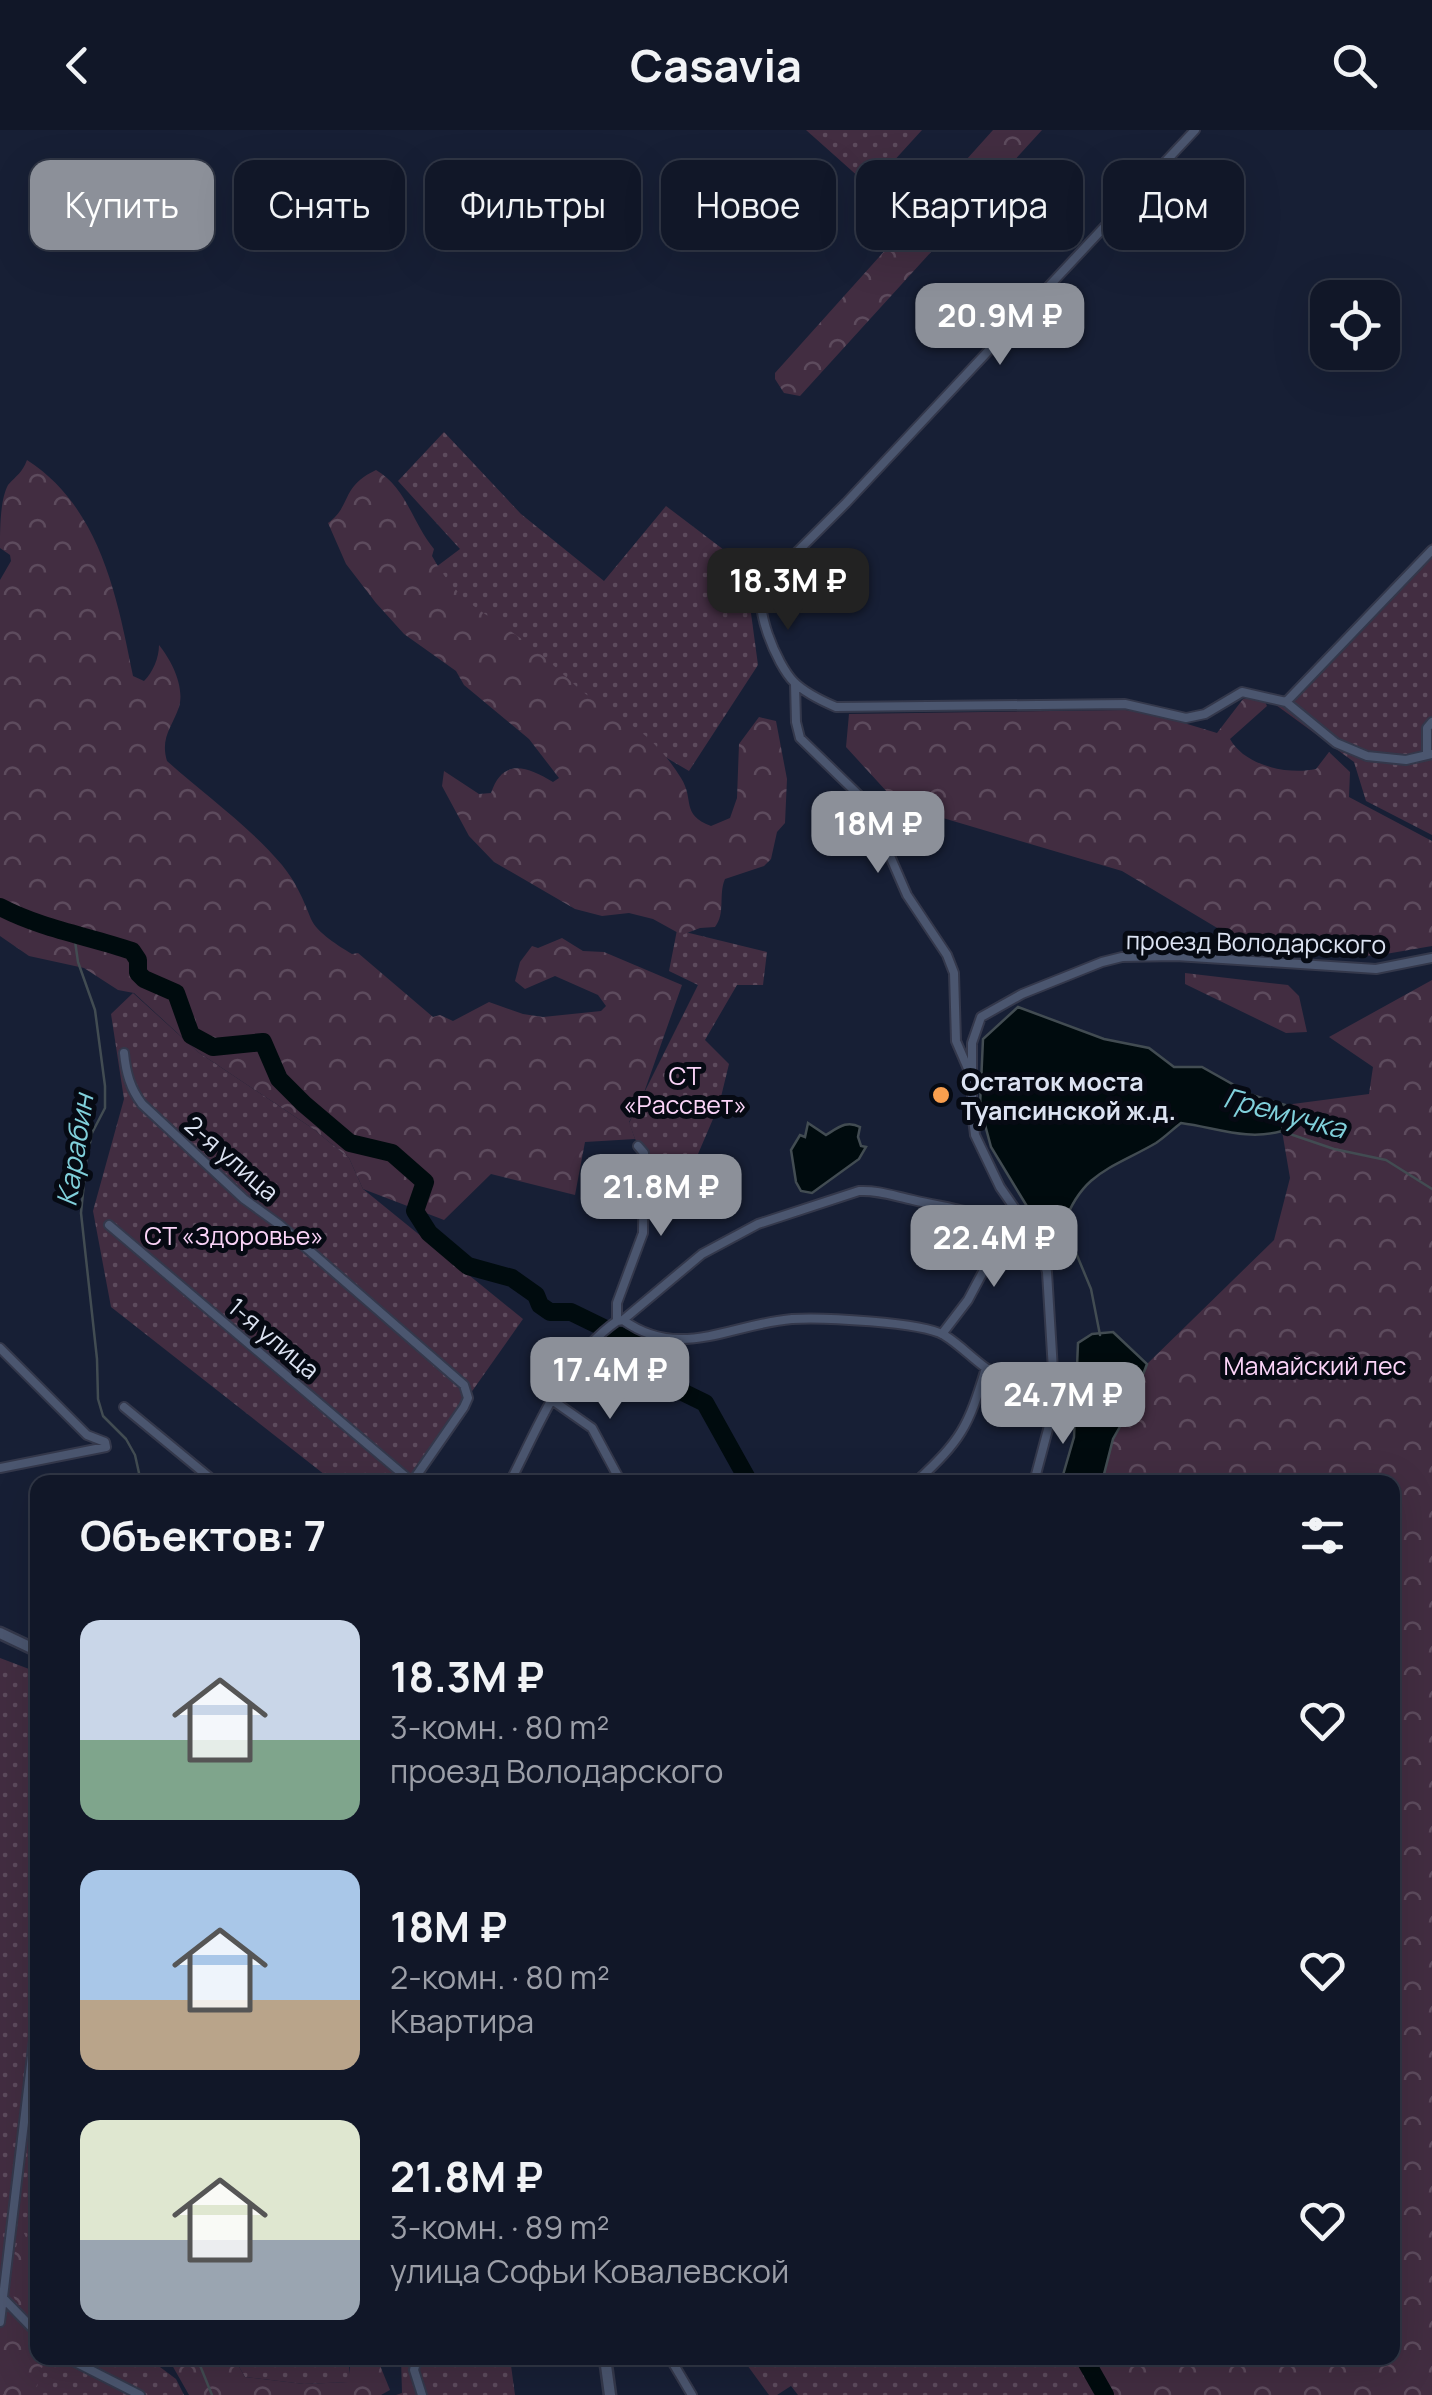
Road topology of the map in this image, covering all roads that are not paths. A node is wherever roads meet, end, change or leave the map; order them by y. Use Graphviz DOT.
graph roads {
  1 [pos="1195,130"];
  2 [pos="1432,550"];
  3 [pos="795,684"];
  4 [pos="1286,702"];
  5 [pos="1432,722"];
  6 [pos="1429,754"];
  7 [pos="1432,958"];
  8 [pos="124,1053"];
  9 [pos="972,1075"];
  10 [pos="638,1146"];
  11 [pos="1009,1223"];
  12 [pos="110,1224"];
  13 [pos="1038,1242"];
  14 [pos="618,1322"];
  15 [pos="942,1334"];
  16 [pos="0,1348"];
  17 [pos="986,1368"];
  18 [pos="552,1400"];
  19 [pos="1054,1402"];
  20 [pos="124,1407"];
  21 [pos="87,1435"];
  22 [pos="85,1453"];
  23 [pos="0,1468"];
  24 [pos="207,1475"];
  25 [pos="404,1475"];
  26 [pos="417,1475"];
  27 [pos="514,1475"];
  28 [pos="617,1475"];
  29 [pos="924,1475"];
  30 [pos="1036,1475"];
  31 [pos="0,1632"];
  32 [pos="30,1647"];
  33 [pos="30,2073"];
  34 [pos="3,2298"];
  35 [pos="0,2322"];
  36 [pos="30,2326"];
  37 [pos="81,2365"];
  38 [pos="415,2365"];
  39 [pos="607,2365"];
  40 [pos="674,2365"];
  41 [pos="140,2395"];
  42 [pos="422,2395"];
  43 [pos="610,2395"];
  44 [pos="692,2395"];
  1 -- 3 [label="street"];
  2 -- 4 [label="street"];
  3 -- 4 [label="street"];
  3 -- 9 [label="street"];
  4 -- 6 [label="street"];
  5 -- 6 [label="street"];
  7 -- 9 [label="street, проезд Володарского"];
  8 -- 26 [label="street, 2-я улица"];
  9 -- 13 [label="street, проезд Володарского"];
  10 -- 14 [label="street"];
  11 -- 13 [label="street"];
  11 -- 14 [label="street"];
  11 -- 15 [label="street"];
  12 -- 25 [label="street, 1-я улица"];
  13 -- 19 [label="street, проезд Володарского"];
  14 -- 15 [label="street"];
  14 -- 18 [label="street"];
  15 -- 17 [label="street"];
  16 -- 21 [label="street"];
  17 -- 19 [label="street"];
  17 -- 29 [label="street"];
  18 -- 27 [label="street"];
  18 -- 28 [label="street"];
  19 -- 30 [label="street, проезд Володарского"];
  20 -- 24 [label="street"];
  21 -- 22 [label="street"];
  21 -- 22 [label="street"];
  22 -- 23 [label="street"];
  31 -- 32 [label="street"];
  33 -- 34 [label="street"];
  34 -- 35 [label="street"];
  34 -- 36 [label="street"];
  37 -- 41 [label="street"];
  38 -- 42 [label="street"];
  39 -- 43 [label="street"];
  40 -- 44 [label="street"];
}
